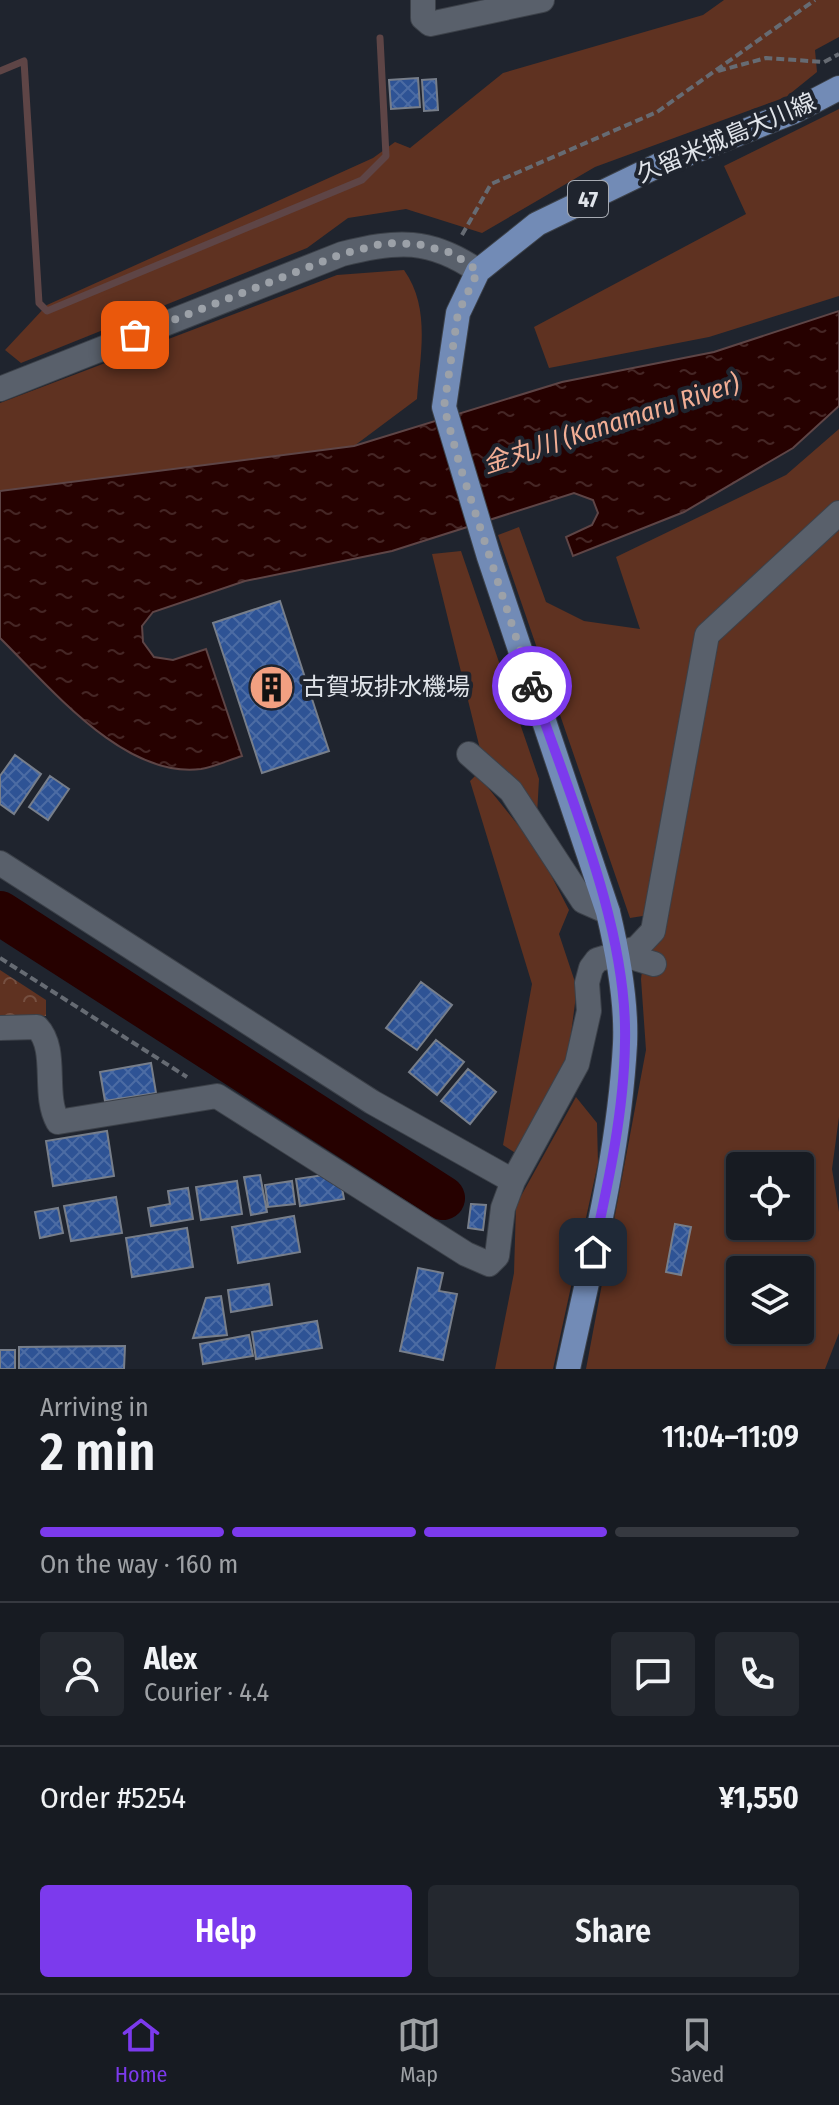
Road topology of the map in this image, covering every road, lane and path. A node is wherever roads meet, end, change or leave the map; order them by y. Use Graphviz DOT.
graph roads {
  1 [pos="423,0"];
  2 [pos="542,0"];
  3 [pos="815,0"];
  4 [pos="839,54"];
  5 [pos="712,73"];
  6 [pos="839,88"];
  7 [pos="452,253"];
  8 [pos="478,271"];
  9 [pos="0,389"];
  10 [pos="839,513"];
  11 [pos="469,754"];
  12 [pos="0,863"];
  13 [pos="608,912"];
  14 [pos="618,953"];
  15 [pos="0,958"];
  16 [pos="654,964"];
  17 [pos="0,1028"];
  18 [pos="217,1096"];
  19 [pos="513,1181"];
  20 [pos="568,1369"];
  1 -- 2 [label="street"];
  3 -- 5 [label="path"];
  4 -- 5 [label="path"];
  5 -- 7 [label="path"];
  6 -- 8 [label="main road, 久留米城島大川線 / 47"];
  7 -- 8 [label="street"];
  7 -- 9 [label="street"];
  8 -- 13 [label="main road, 久留米城島大川線 / 47"];
  10 -- 14 [label="street"];
  11 -- 13 [label="street"];
  12 -- 19 [label="street"];
  13 -- 14 [label="main road, 久留米城島大川線 / 47"];
  14 -- 16 [label="street"];
  14 -- 19 [label="street"];
  14 -- 20 [label="main road, 久留米城島大川線 / 47"];
  15 -- 18 [label="path"];
  17 -- 18 [label="street"];
  18 -- 19 [label="street"];
}
